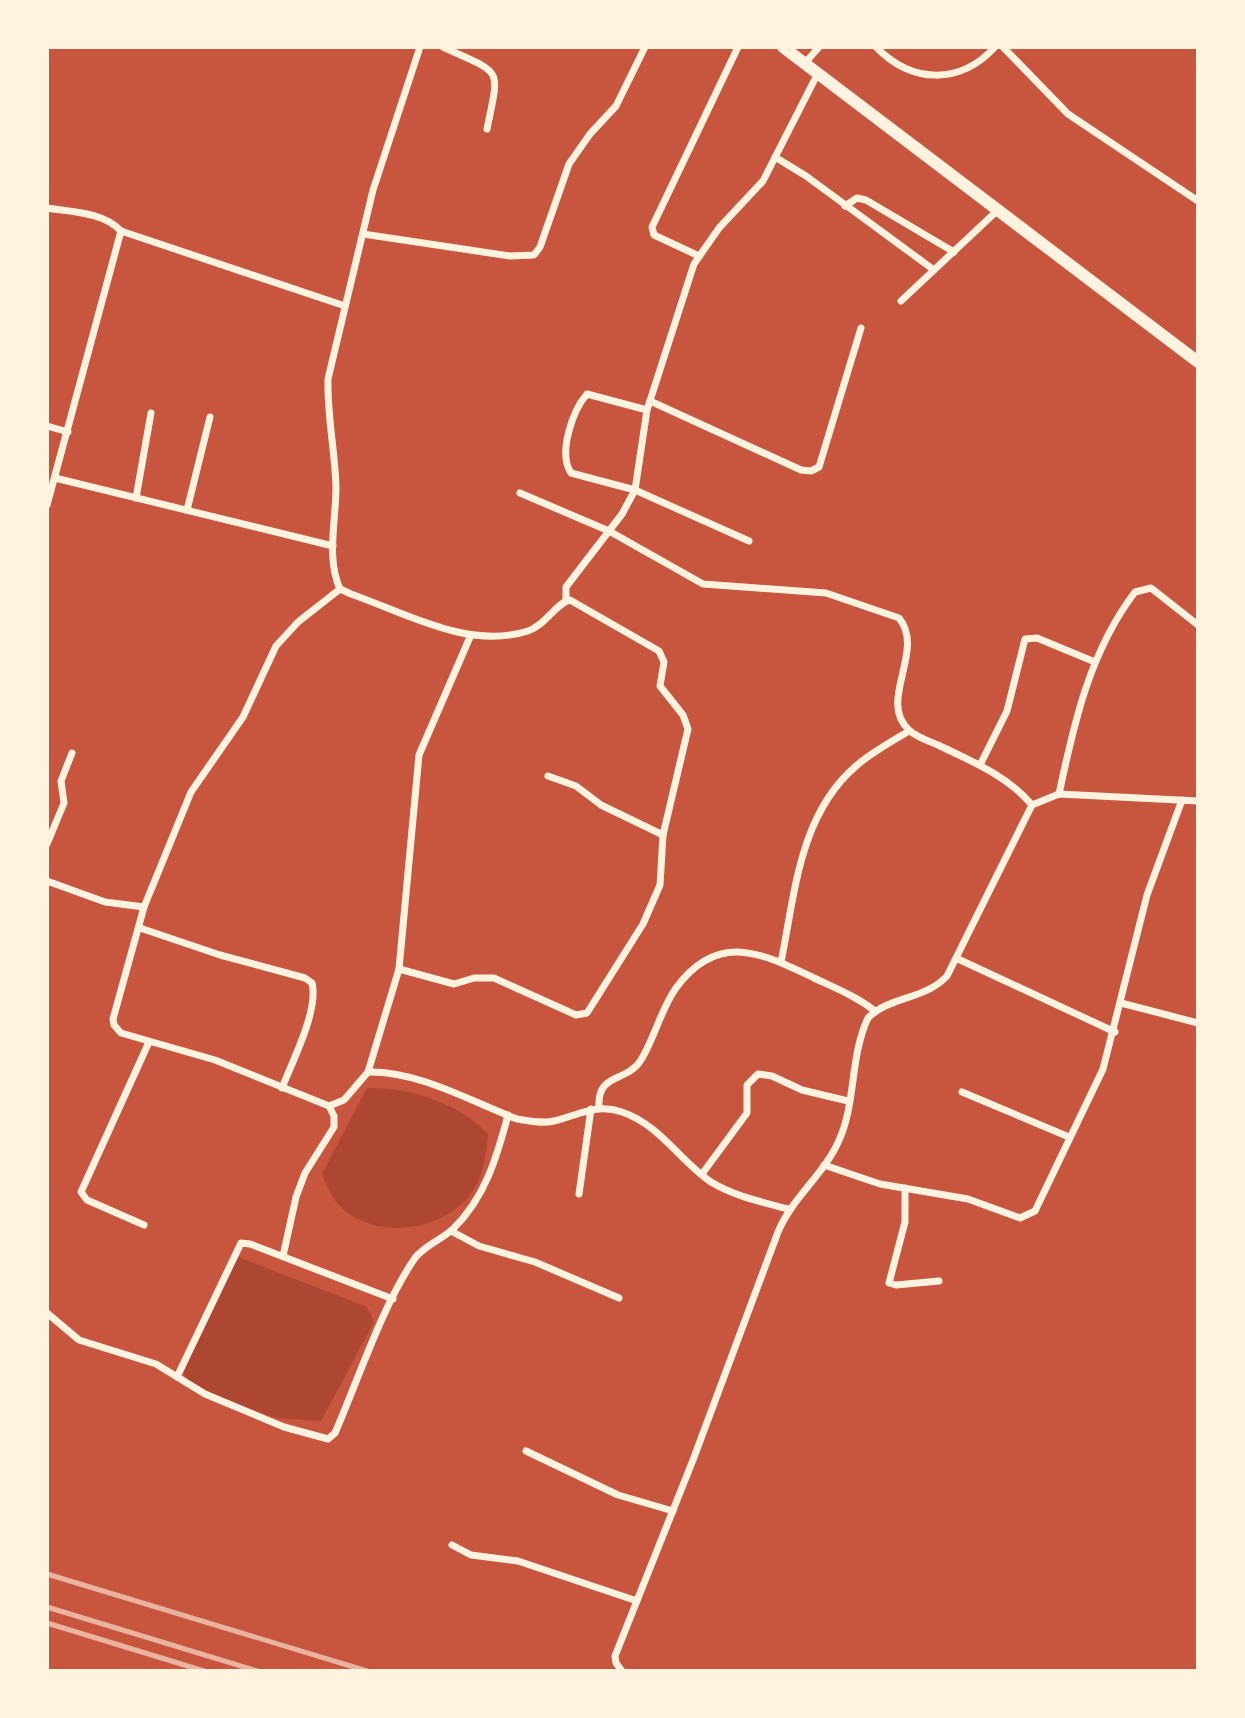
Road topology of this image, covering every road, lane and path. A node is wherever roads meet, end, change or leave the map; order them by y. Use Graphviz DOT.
graph roads {
  1 [pos="420,47"];
  2 [pos="443,47"];
  3 [pos="645,47"];
  4 [pos="738,47"];
  5 [pos="783,47"];
  6 [pos="819,47"];
  7 [pos="877,47"];
  8 [pos="995,47"];
  9 [pos="1003,47"];
  10 [pos="805,63"];
  11 [pos="818,73"];
  12 [pos="487,129"];
  13 [pos="775,157"];
  14 [pos="1198,201"];
  15 [pos="845,206"];
  16 [pos="47,208"];
  17 [pos="1000,209"];
  18 [pos="121,231"];
  19 [pos="363,234"];
  20 [pos="954,251"];
  21 [pos="699,256"];
  22 [pos="934,270"];
  23 [pos="901,301"];
  24 [pos="345,306"];
  25 [pos="861,328"];
  26 [pos="1198,362"];
  27 [pos="650,401"];
  28 [pos="648,410"];
  29 [pos="151,413"];
  30 [pos="210,417"];
  31 [pos="47,426"];
  32 [pos="68,432"];
  33 [pos="55,478"];
  34 [pos="635,490"];
  35 [pos="520,493"];
  36 [pos="136,498"];
  37 [pos="47,505"];
  38 [pos="187,510"];
  39 [pos="609,531"];
  40 [pos="749,541"];
  41 [pos="332,546"];
  42 [pos="340,589"];
  43 [pos="566,600"];
  44 [pos="1198,625"];
  45 [pos="470,637"];
  46 [pos="1095,662"];
  47 [pos="909,730"];
  48 [pos="72,753"];
  49 [pos="980,765"];
  50 [pos="548,776"];
  51 [pos="1059,794"];
  52 [pos="1182,800"];
  53 [pos="1198,801"];
  54 [pos="1032,805"];
  55 [pos="663,835"];
  56 [pos="47,844"];
  57 [pos="47,881"];
  58 [pos="144,907"];
  59 [pos="140,928"];
  60 [pos="958,959"];
  61 [pos="781,962"];
  62 [pos="399,970"];
  63 [pos="1121,1003"];
  64 [pos="874,1011"];
  65 [pos="1198,1023"];
  66 [pos="1115,1032"];
  67 [pos="149,1042"];
  68 [pos="368,1072"];
  69 [pos="282,1088"];
  70 [pos="962,1092"];
  71 [pos="848,1101"];
  72 [pos="329,1106"];
  73 [pos="595,1108"];
  74 [pos="508,1115"];
  75 [pos="1069,1137"];
  76 [pos="824,1165"];
  77 [pos="702,1174"];
  78 [pos="905,1188"];
  79 [pos="579,1194"];
  80 [pos="788,1209"];
  81 [pos="144,1225"];
  82 [pos="451,1231"];
  83 [pos="283,1256"];
  84 [pos="939,1281"];
  85 [pos="620,1298"];
  86 [pos="393,1299"];
  87 [pos="47,1313"];
  88 [pos="177,1377"];
  89 [pos="526,1451"];
  90 [pos="673,1511"];
  91 [pos="452,1545"];
  92 [pos="637,1601"];
  93 [pos="622,1671"];
  1 -- 19 [label="street"];
  2 -- 12 [label="street"];
  3 -- 19 [label="street"];
  4 -- 21 [label="street"];
  5 -- 10 [label="main road"];
  6 -- 10 [label="street"];
  7 -- 8 [label="street"];
  9 -- 14 [label="street"];
  10 -- 11 [label="main road"];
  11 -- 13 [label="street"];
  11 -- 17 [label="main road"];
  13 -- 15 [label="street"];
  13 -- 21 [label="street"];
  15 -- 20 [label="street"];
  15 -- 22 [label="street"];
  16 -- 18 [label="street"];
  17 -- 20 [label="street"];
  17 -- 26 [label="main road"];
  18 -- 24 [label="street"];
  18 -- 32 [label="street"];
  19 -- 24 [label="street"];
  20 -- 22 [label="street"];
  21 -- 27 [label="street"];
  22 -- 23 [label="street"];
  24 -- 41 [label="street"];
  25 -- 27 [label="street"];
  27 -- 28 [label="street"];
  28 -- 34 [label="street"];
  28 -- 34 [label="street"];
  29 -- 36 [label="street"];
  30 -- 38 [label="street"];
  31 -- 32 [label="street"];
  32 -- 33 [label="street"];
  33 -- 36 [label="street"];
  33 -- 37 [label="street"];
  34 -- 39 [label="street"];
  34 -- 40 [label="street"];
  35 -- 39 [label="street"];
  36 -- 38 [label="street"];
  38 -- 41 [label="street"];
  39 -- 43 [label="street"];
  39 -- 47 [label="street"];
  41 -- 42 [label="street"];
  42 -- 45 [label="street"];
  42 -- 58 [label="street"];
  43 -- 45 [label="street"];
  43 -- 55 [label="street"];
  44 -- 46 [label="street"];
  45 -- 62 [label="street"];
  46 -- 49 [label="street"];
  46 -- 51 [label="street"];
  47 -- 49 [label="street"];
  47 -- 61 [label="street"];
  48 -- 56 [label="street"];
  49 -- 54 [label="street"];
  50 -- 55 [label="street"];
  51 -- 52 [label="street"];
  51 -- 54 [label="street"];
  52 -- 53 [label="street"];
  52 -- 63 [label="street"];
  54 -- 60 [label="street"];
  55 -- 62 [label="street"];
  57 -- 58 [label="street"];
  58 -- 59 [label="street"];
  59 -- 67 [label="street"];
  59 -- 69 [label="street"];
  60 -- 64 [label="street"];
  60 -- 66 [label="street"];
  61 -- 64 [label="street"];
  61 -- 73 [label="street"];
  62 -- 68 [label="street"];
  63 -- 65 [label="street"];
  63 -- 66 [label="street"];
  64 -- 71 [label="street"];
  66 -- 75 [label="street"];
  67 -- 69 [label="street"];
  67 -- 81 [label="street"];
  68 -- 72 [label="street"];
  68 -- 74 [label="street"];
  69 -- 72 [label="street"];
  70 -- 75 [label="street"];
  71 -- 76 [label="street"];
  71 -- 77 [label="street"];
  72 -- 83 [label="street"];
  73 -- 74 [label="street"];
  73 -- 77 [label="street"];
  73 -- 79 [label="street"];
  74 -- 82 [label="street"];
  75 -- 78 [label="street"];
  76 -- 78 [label="street"];
  76 -- 80 [label="street"];
  77 -- 80 [label="street"];
  78 -- 84 [label="street"];
  80 -- 90 [label="street"];
  82 -- 85 [label="street"];
  82 -- 86 [label="street"];
  83 -- 86 [label="street"];
  83 -- 88 [label="street"];
  86 -- 88 [label="street"];
  87 -- 88 [label="street"];
  89 -- 90 [label="street"];
  90 -- 92 [label="street"];
  91 -- 92 [label="street"];
  92 -- 93 [label="street"];
}
